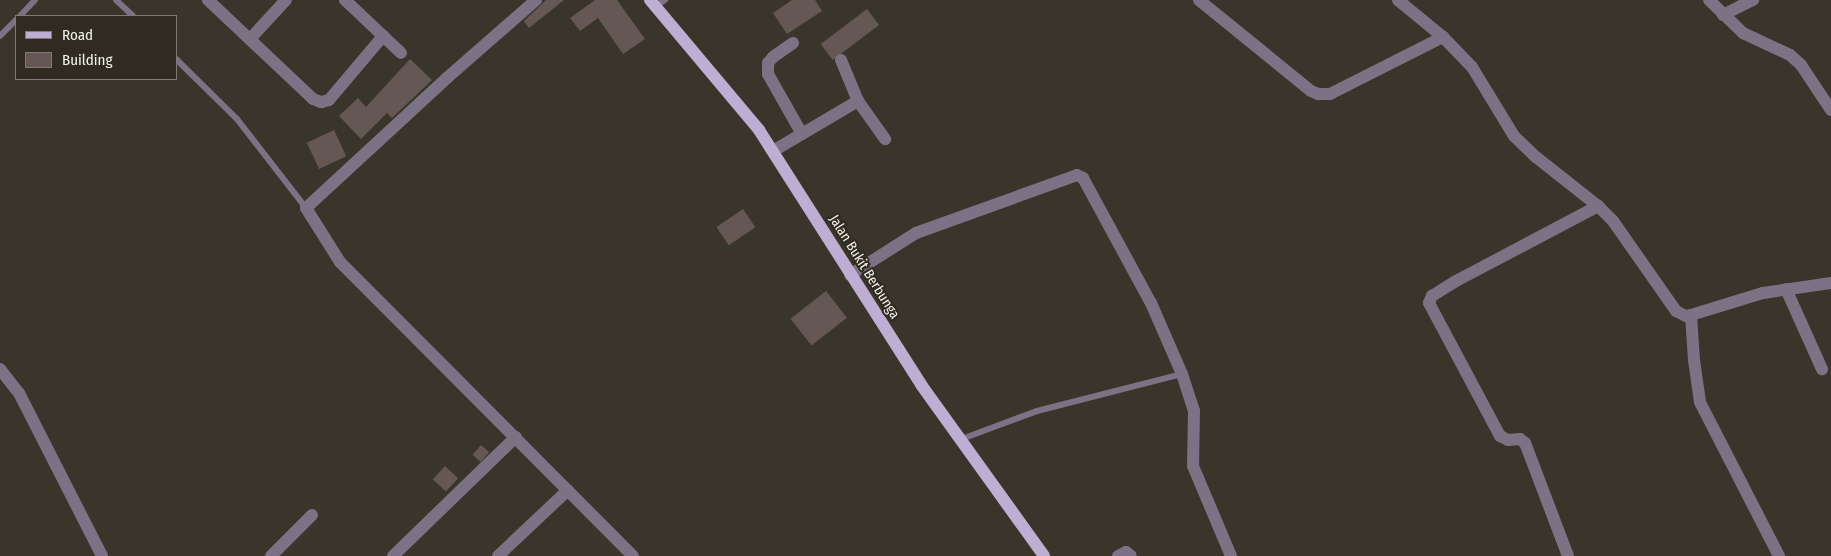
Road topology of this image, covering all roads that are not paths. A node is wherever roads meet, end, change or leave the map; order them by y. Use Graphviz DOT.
graph roads {
  1 [pos="35,0"];
  2 [pos="116,0"];
  3 [pos="208,0"];
  4 [pos="286,0"];
  5 [pos="345,0"];
  6 [pos="536,0"];
  7 [pos="1199,0"];
  8 [pos="1398,0"];
  9 [pos="1709,0"];
  10 [pos="1753,0"];
  11 [pos="657,2"];
  12 [pos="21,15"];
  13 [pos="131,15"];
  14 [pos="1723,15"];
  15 [pos="15,21"];
  16 [pos="0,36"];
  17 [pos="383,36"];
  18 [pos="1443,37"];
  19 [pos="250,39"];
  20 [pos="793,43"];
  21 [pos="401,53"];
  22 [pos="841,60"];
  23 [pos="178,61"];
  24 [pos="858,101"];
  25 [pos="1831,110"];
  26 [pos="802,134"];
  27 [pos="885,139"];
  28 [pos="773,151"];
  29 [pos="1598,206"];
  30 [pos="306,208"];
  31 [pos="850,275"];
  32 [pos="1831,283"];
  33 [pos="1786,290"];
  34 [pos="1691,315"];
  35 [pos="0,369"];
  36 [pos="1822,369"];
  37 [pos="1182,374"];
  38 [pos="516,437"];
  39 [pos="959,440"];
  40 [pos="568,490"];
  41 [pos="312,515"];
  42 [pos="102,556"];
  43 [pos="271,556"];
  44 [pos="393,556"];
  45 [pos="498,556"];
  46 [pos="633,556"];
  47 [pos="1044,556"];
  48 [pos="1118,556"];
  49 [pos="1131,556"];
  50 [pos="1230,556"];
  51 [pos="1568,556"];
  52 [pos="1779,556"];
  1 -- 12 [label="lane"];
  2 -- 13 [label="lane"];
  3 -- 19 [label="street"];
  4 -- 19 [label="street"];
  5 -- 17 [label="street"];
  6 -- 30 [label="street"];
  7 -- 18 [label="street"];
  8 -- 18 [label="street"];
  9 -- 14 [label="street"];
  10 -- 14 [label="street"];
  11 -- 28 [label="main road, Jalan Bukit Berbunga"];
  14 -- 25 [label="street"];
  15 -- 16 [label="lane"];
  17 -- 19 [label="street"];
  17 -- 21 [label="street"];
  18 -- 29 [label="street"];
  20 -- 26 [label="street"];
  22 -- 24 [label="street"];
  23 -- 30 [label="lane"];
  24 -- 26 [label="street"];
  24 -- 27 [label="street"];
  26 -- 28 [label="street"];
  28 -- 31 [label="main road, Jalan Bukit Berbunga"];
  29 -- 34 [label="street"];
  29 -- 51 [label="street"];
  30 -- 38 [label="street"];
  31 -- 37 [label="street"];
  31 -- 39 [label="main road, Jalan Bukit Berbunga"];
  32 -- 33 [label="street"];
  33 -- 34 [label="street"];
  33 -- 36 [label="street"];
  34 -- 52 [label="street"];
  35 -- 42 [label="street"];
  37 -- 39 [label="lane"];
  37 -- 50 [label="street"];
  38 -- 40 [label="street"];
  38 -- 44 [label="street"];
  39 -- 47 [label="main road, Jalan Bukit Berbunga"];
  40 -- 45 [label="street"];
  40 -- 46 [label="street"];
  41 -- 43 [label="street"];
  48 -- 49 [label="street"];
}
